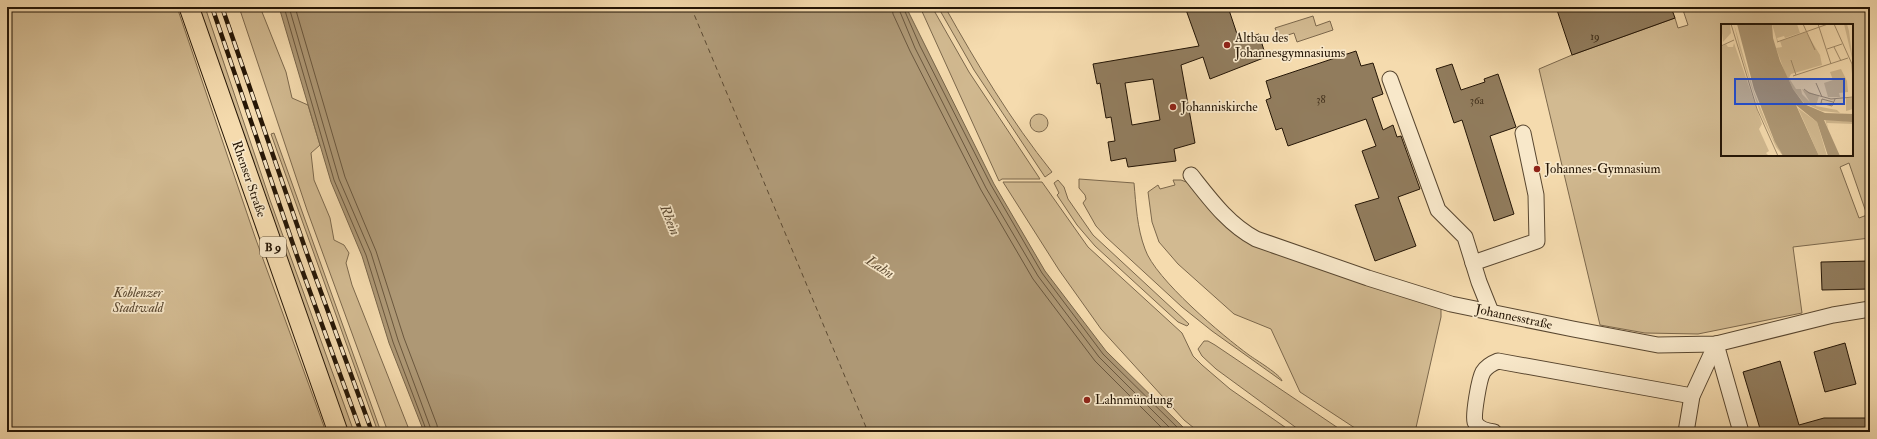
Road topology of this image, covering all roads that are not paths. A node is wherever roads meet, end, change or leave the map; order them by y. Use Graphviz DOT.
graph roads {
  1 [pos="190,7"];
  2 [pos="1390,79"];
  3 [pos="1523,133"];
  4 [pos="1191,175"];
  5 [pos="1473,263"];
  6 [pos="1870,310"];
  7 [pos="1491,312"];
  8 [pos="1716,344"];
  9 [pos="1692,396"];
  10 [pos="338,432"];
  11 [pos="1494,432"];
  12 [pos="1686,432"];
  13 [pos="1741,432"];
  1 -- 10 [label="main road, Rhenser Straße / B 9"];
  2 -- 5 [label="street"];
  3 -- 5 [label="street"];
  4 -- 7 [label="street, Johannesstraße"];
  5 -- 7 [label="street"];
  6 -- 8 [label="street, Johannesstraße"];
  7 -- 8 [label="street, Johannesstraße"];
  8 -- 9 [label="street"];
  8 -- 13 [label="street"];
  9 -- 11 [label="street"];
  9 -- 12 [label="street"];
}
